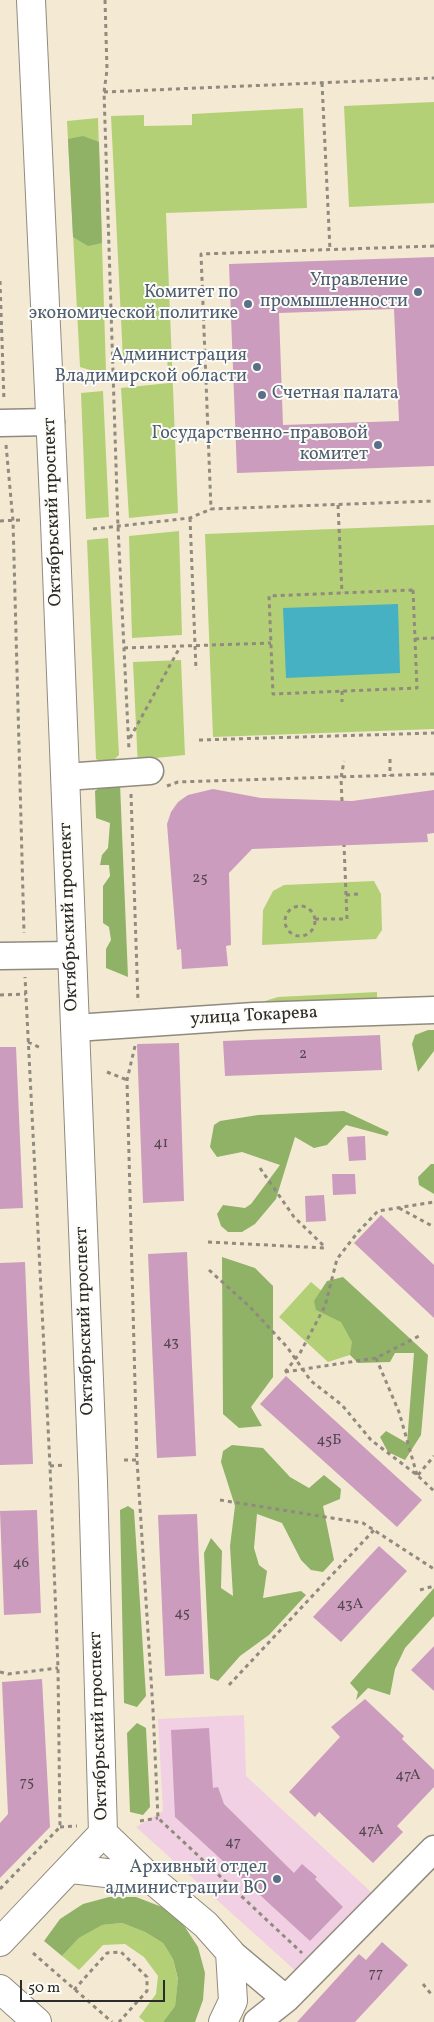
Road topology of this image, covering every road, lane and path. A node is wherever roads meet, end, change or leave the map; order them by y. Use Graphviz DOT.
graph roads {
  1 [pos="31,0"];
  2 [pos="105,0"];
  3 [pos="434,78"];
  4 [pos="322,83"];
  5 [pos="104,92"];
  6 [pos="434,246"];
  7 [pos="330,250"];
  8 [pos="0,282"];
  9 [pos="51,422"];
  10 [pos="2,423"];
  11 [pos="434,501"];
  12 [pos="338,505"];
  13 [pos="211,509"];
  14 [pos="190,518"];
  15 [pos="21,520"];
  16 [pos="0,521"];
  17 [pos="13,521"];
  18 [pos="118,527"];
  19 [pos="93,529"];
  20 [pos="342,593"];
  21 [pos="434,638"];
  22 [pos="415,639"];
  23 [pos="271,643"];
  24 [pos="180,646"];
  25 [pos="195,646"];
  26 [pos="124,648"];
  27 [pos="196,670"];
  28 [pos="342,691"];
  29 [pos="342,702"];
  30 [pos="434,733"];
  31 [pos="128,740"];
  32 [pos="199,740"];
  33 [pos="390,759"];
  34 [pos="344,761"];
  35 [pos="434,774"];
  36 [pos="65,776"];
  37 [pos="390,776"];
  38 [pos="147,777"];
  39 [pos="341,778"];
  40 [pos="342,801"];
  41 [pos="344,845"];
  42 [pos="358,894"];
  43 [pos="346,895"];
  44 [pos="315,919"];
  45 [pos="24,939"];
  46 [pos="72,955"];
  47 [pos="0,956"];
  48 [pos="25,976"];
  49 [pos="26,994"];
  50 [pos="0,995"];
  51 [pos="434,1010"];
  52 [pos="139,1024"];
  53 [pos="75,1028"];
  54 [pos="28,1042"];
  55 [pos="41,1048"];
  56 [pos="106,1072"];
  57 [pos="127,1080"];
  58 [pos="260,1168"];
  59 [pos="434,1202"];
  60 [pos="399,1207"];
  61 [pos="434,1226"];
  62 [pos="208,1242"];
  63 [pos="209,1270"];
  64 [pos="421,1335"];
  65 [pos="376,1358"];
  66 [pos="296,1359"];
  67 [pos="304,1370"];
  68 [pos="434,1456"];
  69 [pos="124,1460"];
  70 [pos="137,1460"];
  71 [pos="64,1465"];
  72 [pos="50,1466"];
  73 [pos="417,1475"];
  74 [pos="434,1491"];
  75 [pos="220,1500"];
  76 [pos="374,1530"];
  77 [pos="434,1569"];
  78 [pos="434,1586"];
  79 [pos="420,1590"];
  80 [pos="58,1668"];
  81 [pos="0,1672"];
  82 [pos="229,1685"];
  83 [pos="158,1818"];
  84 [pos="140,1821"];
  85 [pos="77,1826"];
  86 [pos="60,1827"];
  87 [pos="103,1834"];
  88 [pos="434,1849"];
  89 [pos="71,1869"];
  90 [pos="150,1878"];
  91 [pos="0,1888"];
  92 [pos="0,1942"];
  93 [pos="230,1952"];
  94 [pos="33,1953"];
  95 [pos="316,1966"];
  96 [pos="423,1984"];
  97 [pos="0,1989"];
  98 [pos="74,1990"];
  99 [pos="431,1994"];
  100 [pos="286,1999"];
  101 [pos="37,2022"];
  102 [pos="112,2022"];
  103 [pos="119,2022"];
  104 [pos="223,2022"];
  105 [pos="256,2022"];
  1 -- 9 [label="main road, Октябрьский проспект"];
  2 -- 5 [label="path"];
  3 -- 4 [label="path"];
  4 -- 5 [label="path"];
  4 -- 7 [label="path"];
  5 -- 18 [label="path"];
  6 -- 7 [label="path"];
  7 -- 13 [label="path"];
  8 -- 10 [label="path"];
  9 -- 10 [label="street"];
  9 -- 36 [label="main road, Октябрьский проспект"];
  10 -- 17 [label="path"];
  11 -- 12 [label="path"];
  12 -- 13 [label="path"];
  12 -- 20 [label="path"];
  13 -- 14 [label="path"];
  14 -- 18 [label="path"];
  14 -- 25 [label="path"];
  15 -- 17 [label="path"];
  16 -- 17 [label="path"];
  17 -- 45 [label="path"];
  18 -- 19 [label="path"];
  18 -- 26 [label="path"];
  20 -- 22 [label="path"];
  20 -- 23 [label="path"];
  21 -- 22 [label="path"];
  22 -- 28 [label="path"];
  23 -- 25 [label="path"];
  23 -- 28 [label="path"];
  24 -- 25 [label="path"];
  24 -- 26 [label="path"];
  24 -- 31 [label="path"];
  25 -- 27 [label="path"];
  26 -- 31 [label="path"];
  28 -- 29 [label="path"];
  30 -- 32 [label="path"];
  31 -- 38 [label="path"];
  33 -- 37 [label="path"];
  34 -- 39 [label="path"];
  35 -- 37 [label="path"];
  36 -- 38 [label="street"];
  36 -- 46 [label="main road, Октябрьский проспект"];
  37 -- 39 [label="path"];
  38 -- 39 [label="path"];
  38 -- 52 [label="path"];
  39 -- 40 [label="path"];
  41 -- 43 [label="path"];
  42 -- 43 [label="path"];
  43 -- 44 [label="path"];
  44 -- 44 [label="path"];
  46 -- 47 [label="street"];
  46 -- 53 [label="main road, Октябрьский проспект"];
  48 -- 49 [label="path"];
  49 -- 50 [label="path"];
  49 -- 54 [label="path"];
  51 -- 52 [label="street, улица Токарева"];
  52 -- 53 [label="street, улица Токарева"];
  52 -- 57 [label="path"];
  53 -- 87 [label="main road, Октябрьский проспект"];
  54 -- 55 [label="path"];
  54 -- 72 [label="path"];
  56 -- 57 [label="path"];
  57 -- 70 [label="path"];
  58 -- 62 [label="path"];
  59 -- 60 [label="path"];
  60 -- 61 [label="path"];
  60 -- 66 [label="path"];
  63 -- 66 [label="path"];
  64 -- 65 [label="path"];
  65 -- 67 [label="path"];
  65 -- 73 [label="path"];
  66 -- 67 [label="path"];
  66 -- 67 [label="path"];
  67 -- 73 [label="path"];
  68 -- 73 [label="path"];
  69 -- 70 [label="path"];
  70 -- 83 [label="path"];
  71 -- 72 [label="path"];
  72 -- 80 [label="path"];
  73 -- 74 [label="path"];
  75 -- 76 [label="path"];
  76 -- 77 [label="path"];
  76 -- 82 [label="path"];
  78 -- 79 [label="path"];
  80 -- 81 [label="path"];
  80 -- 86 [label="path"];
  83 -- 84 [label="path"];
  83 -- 95 [label="path"];
  85 -- 86 [label="path"];
  86 -- 91 [label="path"];
  87 -- 89 [label="main road"];
  87 -- 90 [label="main road"];
  88 -- 95 [label="street"];
  89 -- 90 [label="main road"];
  89 -- 92 [label="main road"];
  90 -- 93 [label="main road"];
  93 -- 100 [label="street"];
  93 -- 104 [label="main road"];
  94 -- 98 [label="path"];
  95 -- 100 [label="street"];
  96 -- 99 [label="path"];
  97 -- 101 [label="main road"];
  98 -- 102 [label="path"];
  98 -- 103 [label="path"];
  100 -- 105 [label="street"];
}
